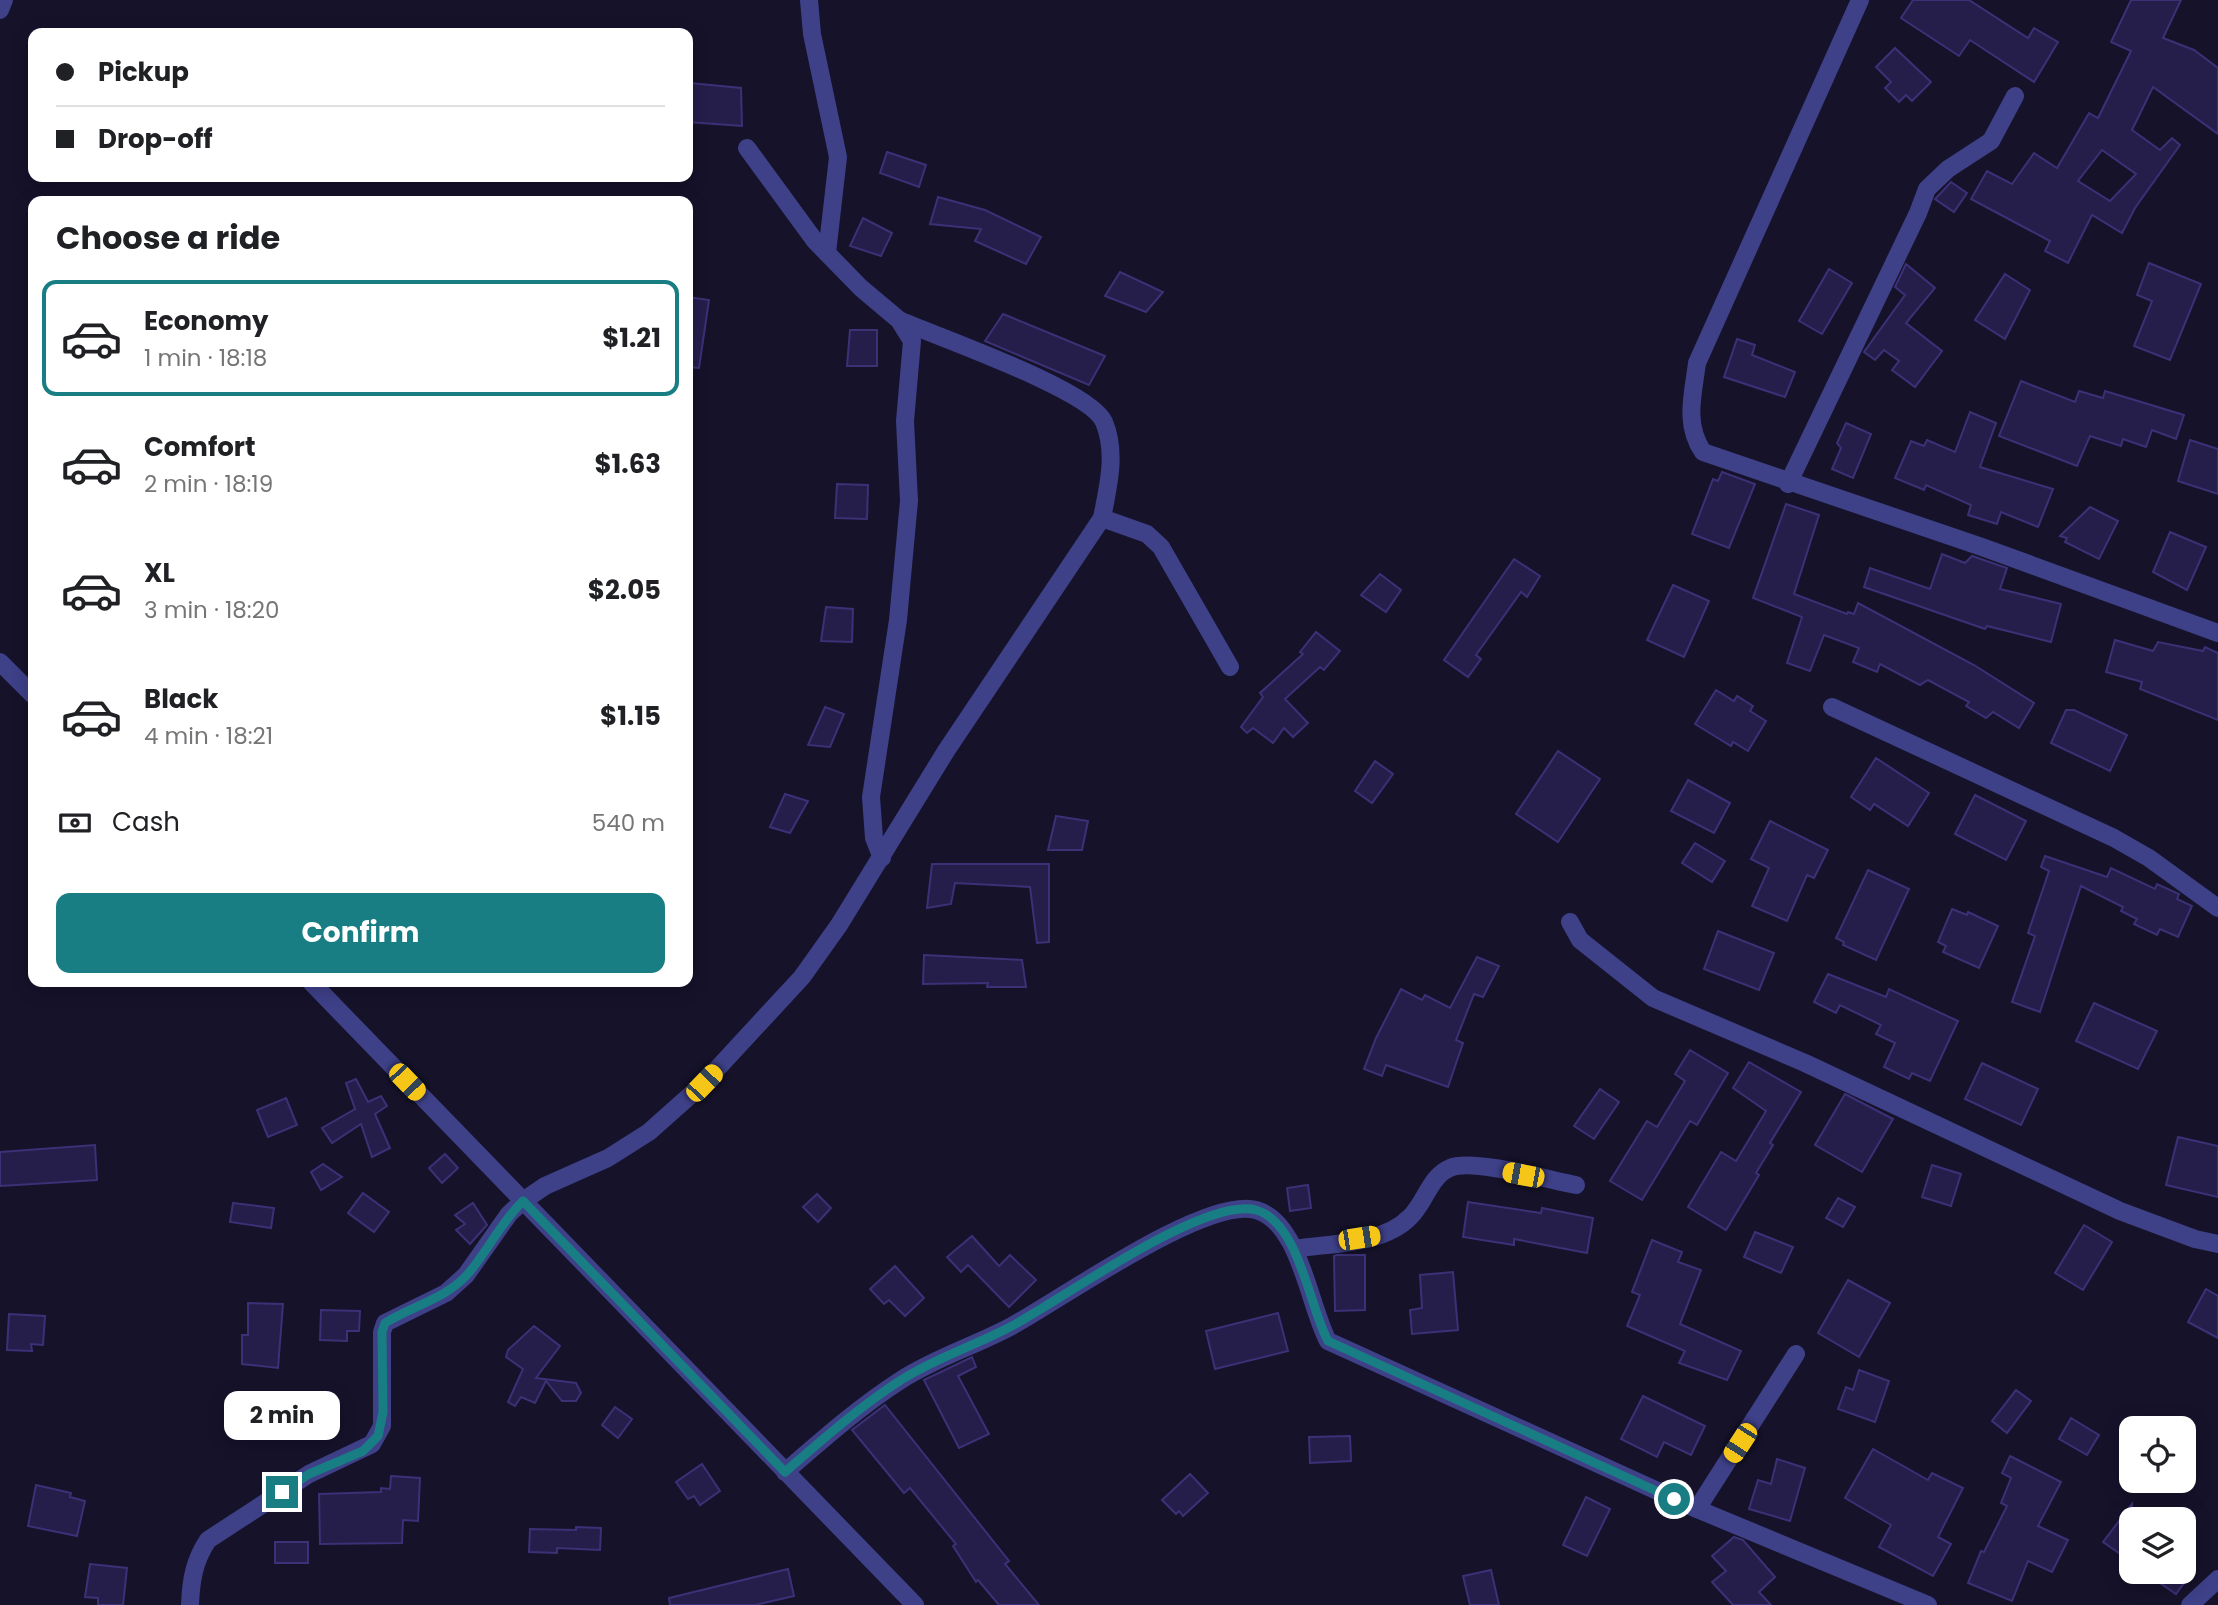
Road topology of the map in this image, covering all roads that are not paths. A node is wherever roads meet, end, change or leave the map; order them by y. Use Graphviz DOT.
graph roads {
  1 [pos="4,0"];
  2 [pos="809,0"];
  3 [pos="1860,0"];
  4 [pos="0,10"];
  5 [pos="2015,96"];
  6 [pos="747,148"];
  7 [pos="827,253"];
  8 [pos="899,320"];
  9 [pos="1788,484"];
  10 [pos="1101,518"];
  11 [pos="2218,633"];
  12 [pos="0,662"];
  13 [pos="1230,667"];
  14 [pos="28,690"];
  15 [pos="1832,707"];
  16 [pos="882,858"];
  17 [pos="2218,908"];
  18 [pos="1570,922"];
  19 [pos="316,987"];
  20 [pos="1576,1185"];
  21 [pos="523,1201"];
  22 [pos="2218,1244"];
  23 [pos="1294,1249"];
  24 [pos="1796,1354"];
  25 [pos="785,1472"];
  26 [pos="1698,1509"];
  27 [pos="2218,1579"];
  28 [pos="190,1605"];
  29 [pos="915,1605"];
  30 [pos="1928,1605"];
  31 [pos="2190,1605"];
  1 -- 4 [label="street"];
  2 -- 7 [label="street"];
  3 -- 9 [label="street"];
  5 -- 9 [label="street"];
  6 -- 7 [label="street"];
  7 -- 8 [label="street"];
  8 -- 10 [label="street"];
  8 -- 16 [label="street"];
  9 -- 11 [label="street"];
  10 -- 13 [label="street"];
  10 -- 16 [label="street"];
  12 -- 14 [label="street"];
  15 -- 17 [label="street"];
  16 -- 21 [label="street"];
  18 -- 22 [label="street"];
  19 -- 21 [label="street"];
  20 -- 23 [label="street"];
  21 -- 25 [label="street"];
  21 -- 28 [label="street"];
  23 -- 25 [label="street"];
  23 -- 26 [label="street"];
  24 -- 26 [label="street"];
  25 -- 29 [label="street"];
  26 -- 30 [label="street"];
  27 -- 31 [label="street"];
}
